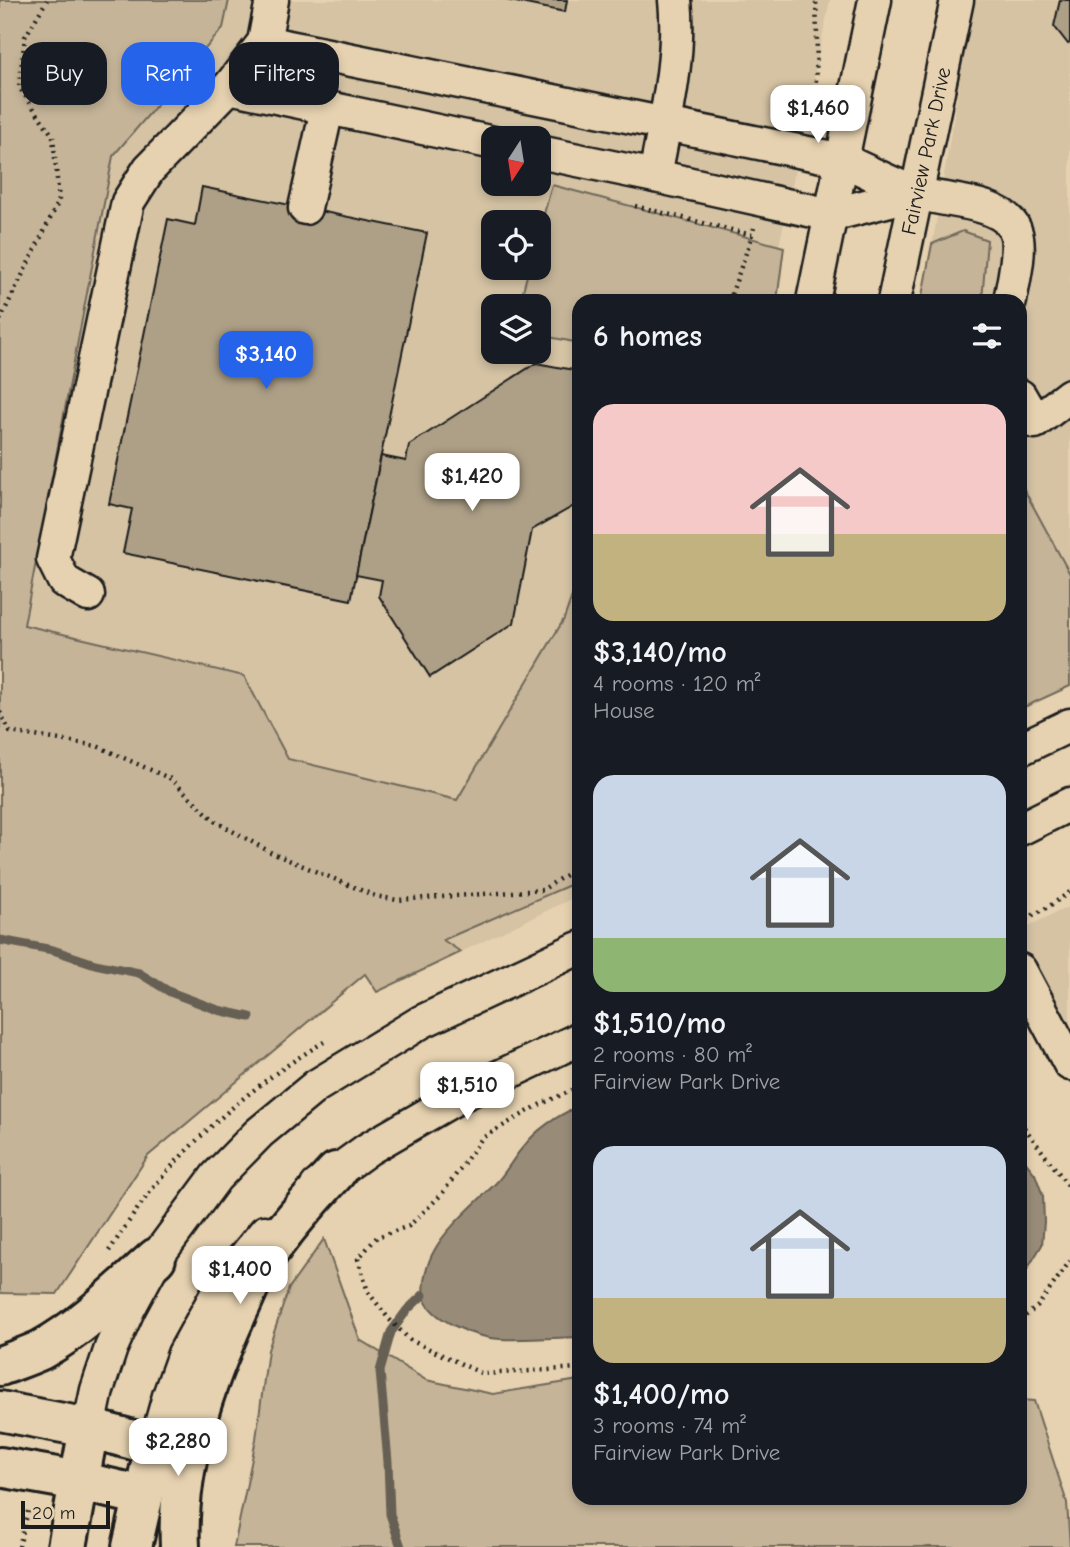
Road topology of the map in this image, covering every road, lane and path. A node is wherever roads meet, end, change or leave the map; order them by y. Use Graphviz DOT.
graph roads {
  1 [pos="47,0"];
  2 [pos="272,0"];
  3 [pos="675,0"];
  4 [pos="875,0"];
  5 [pos="957,0"];
  6 [pos="264,42"];
  7 [pos="339,57"];
  8 [pos="229,87"];
  9 [pos="309,105"];
  10 [pos="327,109"];
  11 [pos="665,124"];
  12 [pos="481,140"];
  13 [pos="551,154"];
  14 [pos="842,160"];
  15 [pos="655,176"];
  16 [pos="917,193"];
  17 [pos="305,208"];
  18 [pos="831,215"];
  19 [pos="752,235"];
  20 [pos="731,294"];
  21 [pos="814,294"];
  22 [pos="895,294"];
  23 [pos="1011,294"];
  24 [pos="0,320"];
  25 [pos="1070,395"];
  26 [pos="1027,408"];
  27 [pos="88,595"];
  28 [pos="0,712"];
  29 [pos="1070,725"];
  30 [pos="1027,746"];
  31 [pos="1070,804"];
  32 [pos="1027,826"];
  33 [pos="572,870"];
  34 [pos="1070,892"];
  35 [pos="1027,918"];
  36 [pos="572,951"];
  37 [pos="1027,983"];
  38 [pos="572,1042"];
  39 [pos="1070,1064"];
  40 [pos="572,1090"];
  41 [pos="1027,1131"];
  42 [pos="336,1172"];
  43 [pos="1070,1188"];
  44 [pos="156,1258"];
  45 [pos="1070,1261"];
  46 [pos="1027,1315"];
  47 [pos="0,1366"];
  48 [pos="572,1368"];
  49 [pos="0,1411"];
  50 [pos="89,1428"];
  51 [pos="155,1446"];
  52 [pos="0,1467"];
  53 [pos="79,1481"];
  54 [pos="143,1496"];
  55 [pos="67,1547"];
  56 [pos="132,1547"];
  57 [pos="180,1547"];
  1 -- 24 [label="path"];
  2 -- 6 [label="street"];
  3 -- 11 [label="street"];
  4 -- 14 [label="street"];
  5 -- 16 [label="street, Fairview Park Drive"];
  7 -- 11 [label="street"];
  8 -- 27 [label="street"];
  9 -- 10 [label="street"];
  10 -- 12 [label="street"];
  10 -- 17 [label="street"];
  11 -- 14 [label="street"];
  11 -- 15 [label="street"];
  13 -- 15 [label="street"];
  14 -- 16 [label="street"];
  14 -- 18 [label="street"];
  15 -- 18 [label="street"];
  16 -- 18 [label="street"];
  16 -- 22 [label="street, Fairview Park Drive"];
  16 -- 23 [label="street"];
  18 -- 21 [label="street"];
  19 -- 20 [label="path"];
  25 -- 26 [label="street"];
  28 -- 33 [label="path"];
  29 -- 30 [label="street"];
  31 -- 32 [label="street"];
  34 -- 35 [label="path"];
  36 -- 44 [label="street"];
  37 -- 39 [label="street"];
  38 -- 42 [label="street"];
  40 -- 48 [label="path"];
  41 -- 43 [label="path"];
  42 -- 51 [label="street"];
  42 -- 57 [label="main road"];
  44 -- 47 [label="main road"];
  44 -- 50 [label="street"];
  45 -- 46 [label="path"];
  49 -- 50 [label="main road"];
  50 -- 51 [label="main road"];
  50 -- 53 [label="main road"];
  51 -- 54 [label="main road"];
  52 -- 53 [label="main road"];
  53 -- 54 [label="main road"];
  53 -- 55 [label="main road"];
  54 -- 56 [label="main road"];
}
